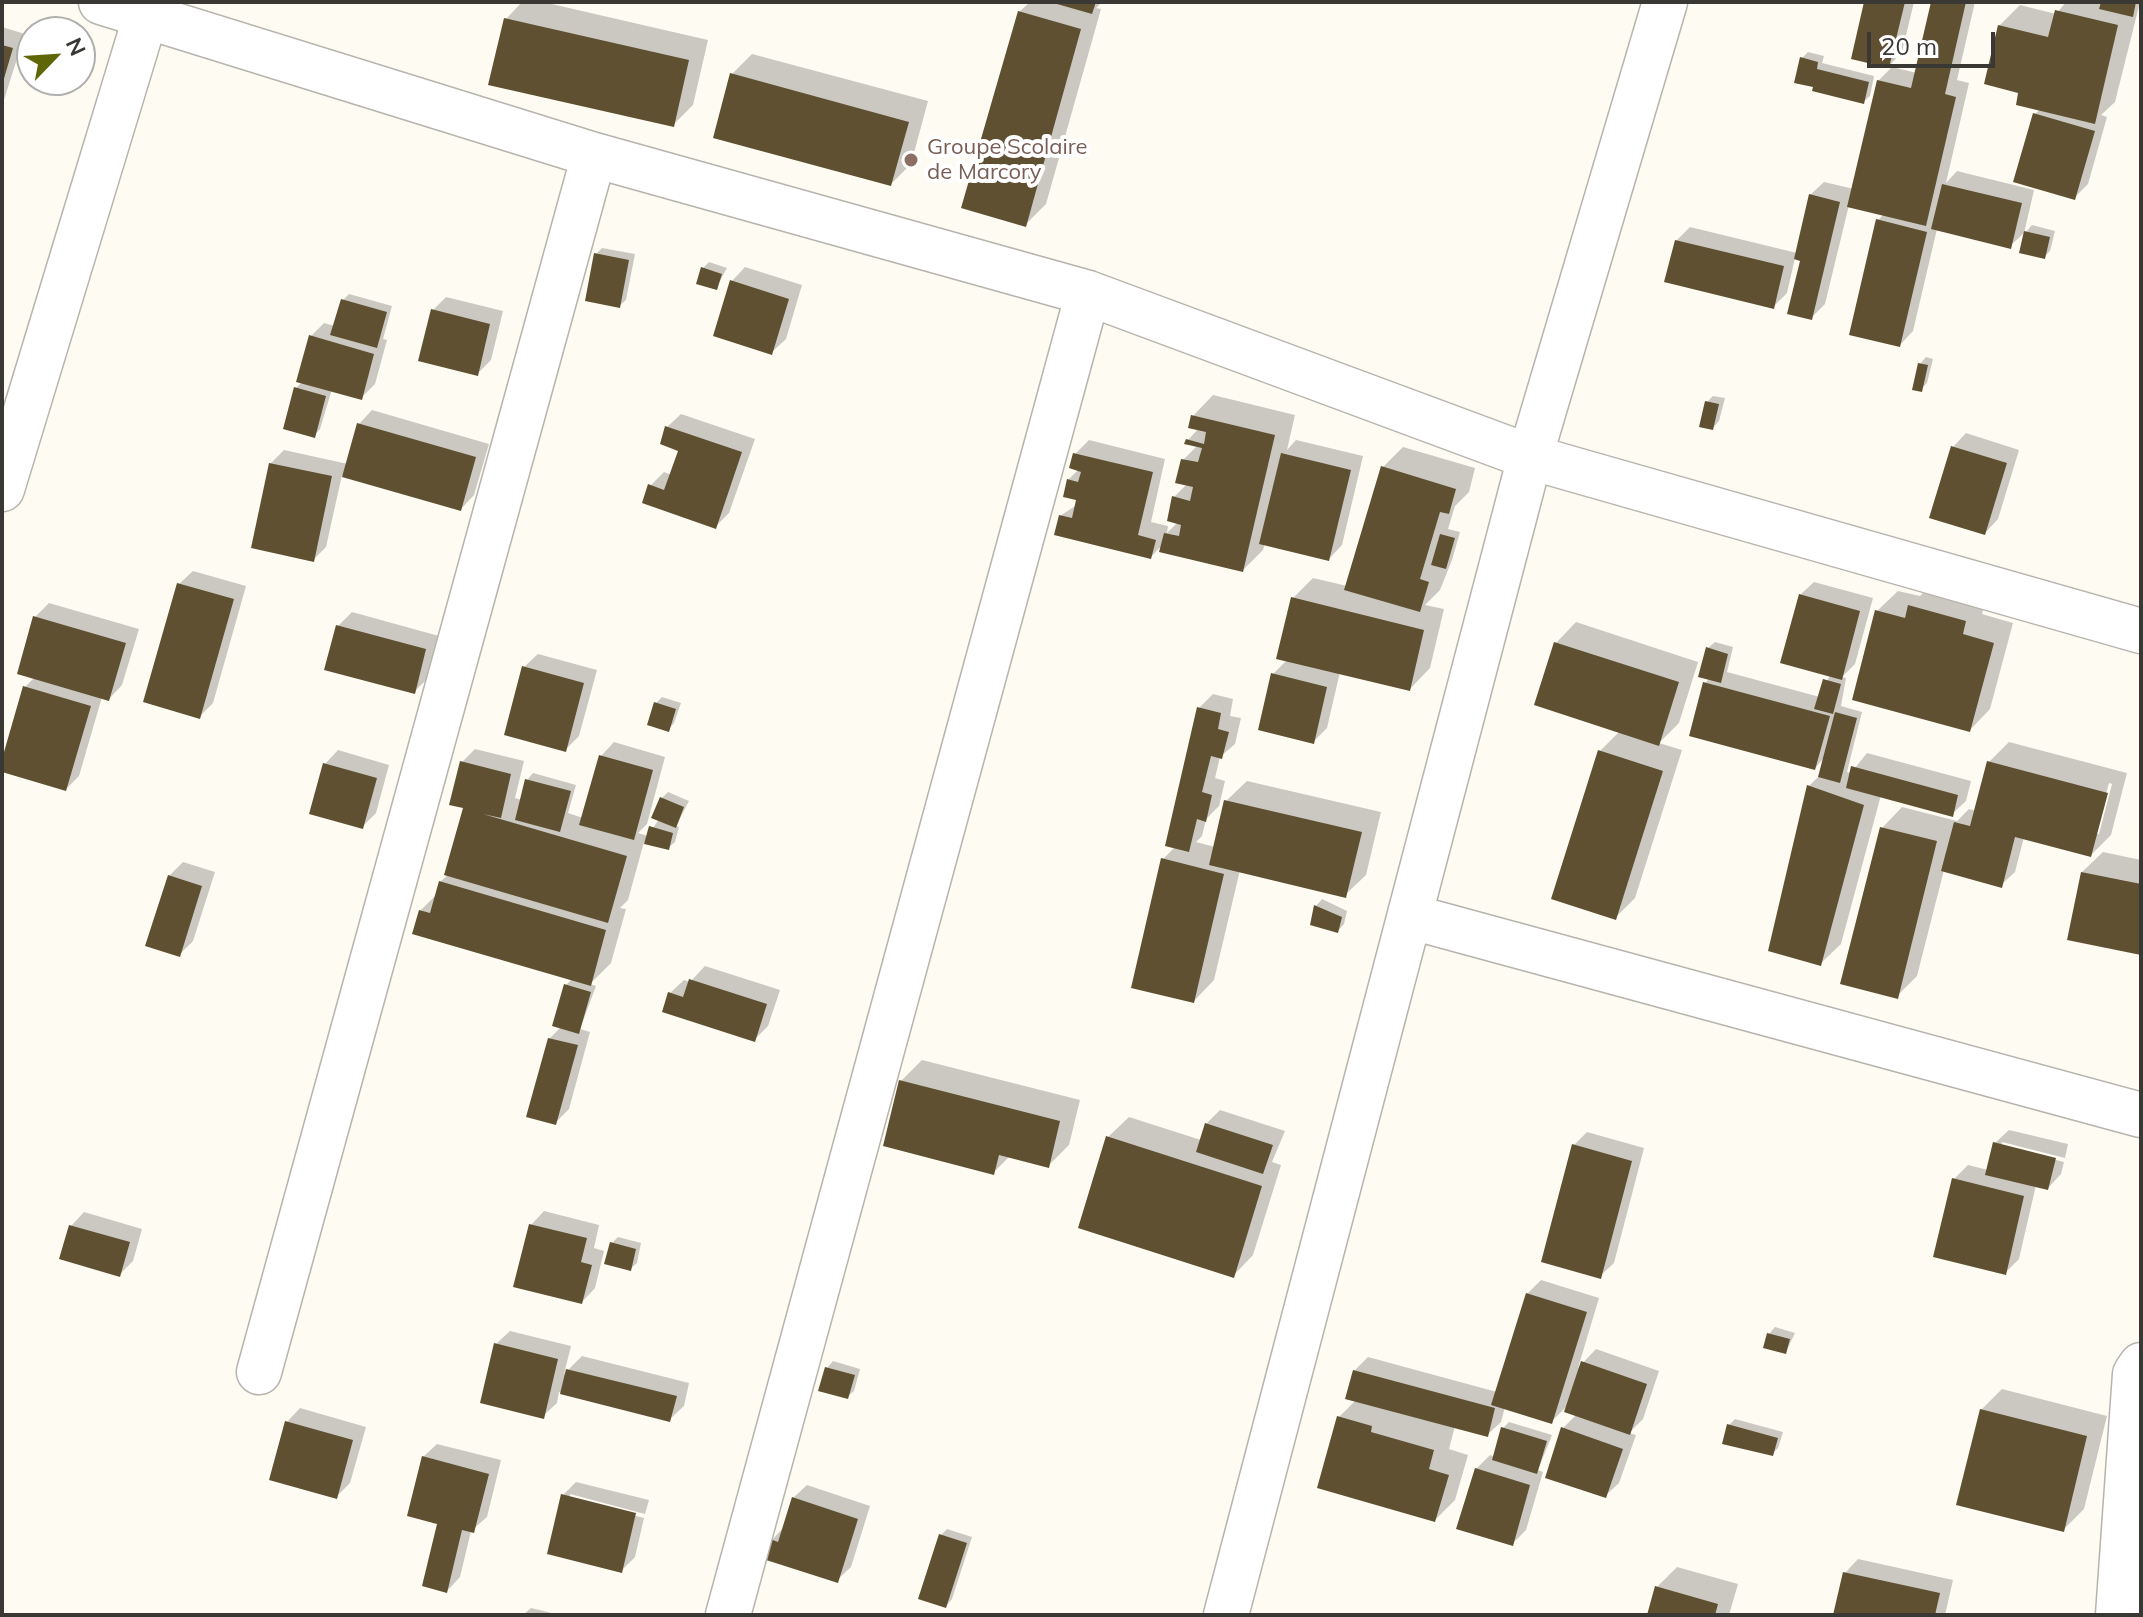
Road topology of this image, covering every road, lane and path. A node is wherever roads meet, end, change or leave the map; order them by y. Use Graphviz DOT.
graph roads {
  1 [pos="101,2"];
  2 [pos="1665,2"];
  3 [pos="148,9"];
  4 [pos="594,155"];
  5 [pos="1088,293"];
  6 [pos="1530,457"];
  7 [pos="3,483"];
  8 [pos="2141,631"];
  9 [pos="1412,917"];
  10 [pos="2141,1115"];
  11 [pos="2141,1365"];
  12 [pos="259,1372"];
  13 [pos="728,1615"];
  14 [pos="1226,1615"];
  15 [pos="2118,1615"];
  1 -- 3 [label="street"];
  2 -- 6 [label="street"];
  3 -- 4 [label="street"];
  3 -- 7 [label="street"];
  4 -- 5 [label="street"];
  4 -- 12 [label="street"];
  5 -- 6 [label="street"];
  5 -- 13 [label="street"];
  6 -- 8 [label="street"];
  6 -- 9 [label="street"];
  9 -- 10 [label="street"];
  9 -- 14 [label="street"];
  11 -- 15 [label="street"];
}
